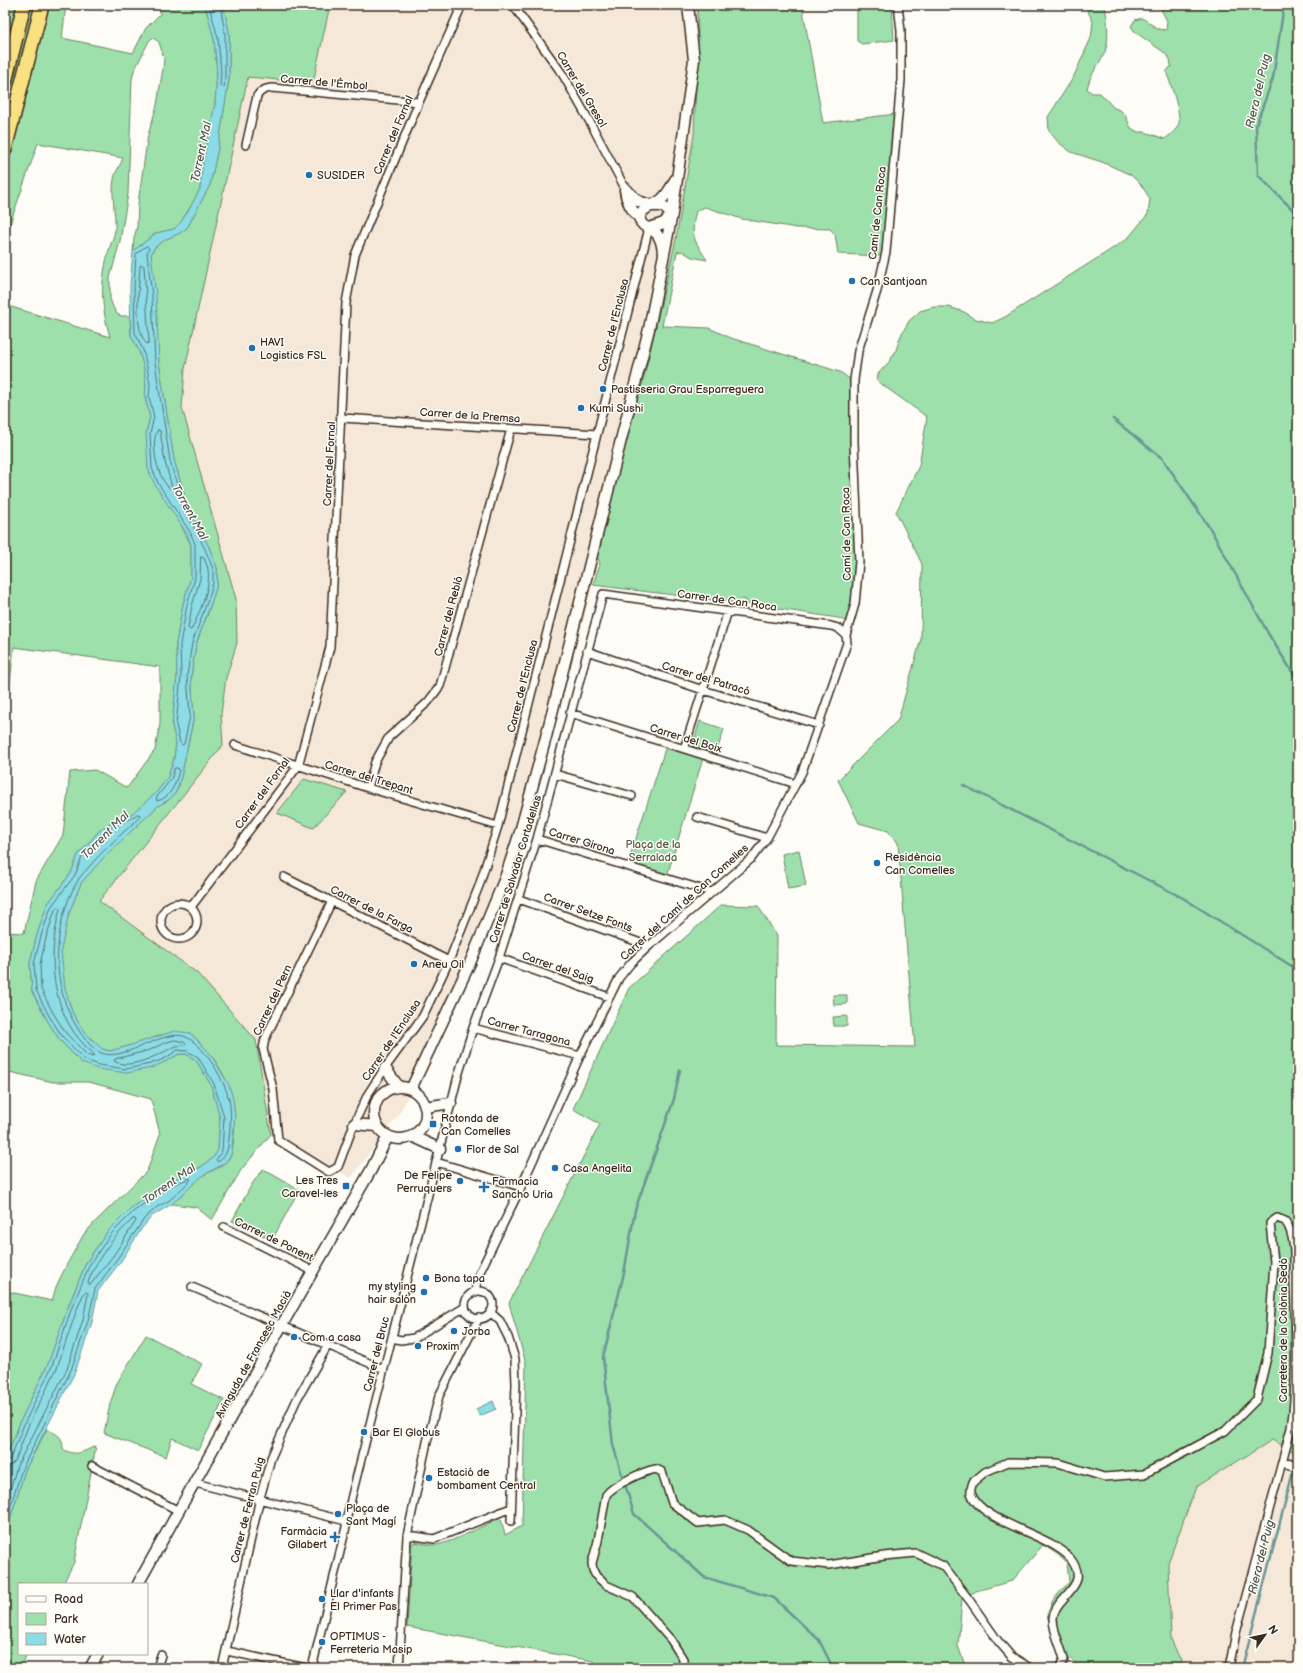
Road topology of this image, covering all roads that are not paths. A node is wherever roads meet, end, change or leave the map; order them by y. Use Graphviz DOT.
graph roads {
  1 [pos="24,5"];
  2 [pos="42,5"];
  3 [pos="462,5"];
  4 [pos="513,5"];
  5 [pos="688,5"];
  6 [pos="898,5"];
  7 [pos="5,82"];
  8 [pos="419,102"];
  9 [pos="246,145"];
  10 [pos="5,149"];
  11 [pos="678,175"];
  12 [pos="625,188"];
  13 [pos="653,206"];
  14 [pos="672,214"];
  15 [pos="640,218"];
  16 [pos="649,228"];
  17 [pos="664,253"];
  18 [pos="342,418"];
  19 [pos="511,429"];
  20 [pos="597,434"];
  21 [pos="603,594"];
  22 [pos="728,611"];
  23 [pos="846,635"];
  24 [pos="587,651"];
  25 [pos="703,690"];
  26 [pos="570,713"];
  27 [pos="819,724"];
  28 [pos="234,745"];
  29 [pos="684,749"];
  30 [pos="298,766"];
  31 [pos="555,774"];
  32 [pos="796,784"];
  33 [pos="368,788"];
  34 [pos="632,796"];
  35 [pos="697,817"];
  36 [pos="498,826"];
  37 [pos="537,838"];
  38 [pos="767,838"];
  39 [pos="284,876"];
  40 [pos="711,892"];
  41 [pos="519,899"];
  42 [pos="332,901"];
  43 [pos="192,908"];
  44 [pos="649,946"];
  45 [pos="499,958"];
  46 [pos="449,962"];
  47 [pos="609,997"];
  48 [pos="473,1028"];
  49 [pos="580,1056"];
  50 [pos="385,1068"];
  51 [pos="399,1087"];
  52 [pos="411,1089"];
  53 [pos="451,1103"];
  54 [pos="425,1107"];
  55 [pos="354,1124"];
  56 [pos="377,1126"];
  57 [pos="388,1136"];
  58 [pos="412,1136"];
  59 [pos="440,1149"];
  60 [pos="436,1162"];
  61 [pos="521,1187"];
  62 [pos="224,1227"];
  63 [pos="313,1271"];
  64 [pos="192,1287"];
  65 [pos="475,1292"];
  66 [pos="465,1307"];
  67 [pos="490,1312"];
  68 [pos="479,1318"];
  69 [pos="282,1325"];
  70 [pos="392,1338"];
  71 [pos="328,1345"];
  72 [pos="383,1369"];
  73 [pos="1290,1464"];
  74 [pos="92,1466"];
  75 [pos="195,1483"];
  76 [pos="260,1498"];
  77 [pos="511,1508"];
  78 [pos="179,1511"];
  79 [pos="346,1521"];
  80 [pos="511,1521"];
  81 [pos="407,1536"];
  82 [pos="139,1583"];
  83 [pos="226,1651"];
  84 [pos="97,1655"];
  85 [pos="161,1655"];
  86 [pos="90,1668"];
  87 [pos="157,1668"];
  88 [pos="222,1668"];
  89 [pos="306,1668"];
  90 [pos="312,1668"];
  91 [pos="399,1668"];
  92 [pos="683,1668"];
  93 [pos="1030,1668"];
  94 [pos="1060,1668"];
  95 [pos="1229,1668"];
  1 -- 7 [label="highway"];
  2 -- 10 [label="highway"];
  3 -- 8 [label="street, Carrer del Fornal"];
  4 -- 12 [label="street, Carrer del Gresol"];
  5 -- 11 [label="street"];
  6 -- 23 [label="street, Camí de Can Roca"];
  8 -- 9 [label="street, Carrer de l'Èmbol"];
  8 -- 18 [label="street, Carrer del Fornal"];
  11 -- 13 [label="street"];
  11 -- 14 [label="street"];
  12 -- 13 [label="street"];
  12 -- 15 [label="street"];
  13 -- 14 [label="street"];
  13 -- 15 [label="street"];
  14 -- 16 [label="street"];
  14 -- 17 [label="street"];
  15 -- 16 [label="street"];
  16 -- 17 [label="street"];
  16 -- 20 [label="street, Carrer de l'Enclusa"];
  17 -- 52 [label="street"];
  18 -- 19 [label="street, Carrer de la Premsa"];
  18 -- 30 [label="street, Carrer del Fornal"];
  19 -- 20 [label="street, Carrer de la Premsa"];
  19 -- 33 [label="street, Carrer del Rebló"];
  20 -- 36 [label="street, Carrer de l'Enclusa"];
  21 -- 22 [label="street, Carrer de Can Roca"];
  21 -- 24 [label="street, Carrer de Salvador Cortadellas"];
  22 -- 23 [label="street, Carrer de Can Roca"];
  22 -- 25 [label="street"];
  23 -- 27 [label="street, Carrer del Camí de Can Comelles"];
  24 -- 25 [label="street, Carrer del Patracó"];
  24 -- 26 [label="street, Carrer de Salvador Cortadellas"];
  25 -- 27 [label="street, Carrer del Patracó"];
  25 -- 29 [label="street"];
  26 -- 29 [label="street, Carrer del Boix"];
  26 -- 31 [label="street, Carrer de Salvador Cortadellas"];
  27 -- 32 [label="street, Carrer del Camí de Can Comelles"];
  28 -- 30 [label="street, Carrer del Trepant"];
  29 -- 32 [label="street, Carrer del Boix"];
  30 -- 33 [label="street, Carrer del Trepant"];
  30 -- 43 [label="street, Carrer del Fornal"];
  31 -- 34 [label="street"];
  31 -- 37 [label="street, Carrer de Salvador Cortadellas"];
  32 -- 38 [label="street, Carrer del Camí de Can Comelles"];
  33 -- 36 [label="street, Carrer del Trepant"];
  35 -- 38 [label="street"];
  36 -- 46 [label="street, Carrer de l'Enclusa"];
  37 -- 40 [label="street, Carrer Girona"];
  37 -- 41 [label="street, Carrer de Salvador Cortadellas"];
  38 -- 40 [label="street, Carrer del Camí de Can Comelles"];
  39 -- 42 [label="street, Carrer de la Farga"];
  40 -- 44 [label="street, Carrer del Camí de Can Comelles"];
  41 -- 44 [label="street, Carrer Setze Fonts"];
  41 -- 45 [label="street, Carrer de Salvador Cortadellas"];
  42 -- 46 [label="street, Carrer de la Farga"];
  42 -- 55 [label="street, Carrer del Pern"];
  43 -- 43 [label="street"];
  44 -- 47 [label="street, Carrer del Camí de Can Comelles"];
  45 -- 47 [label="street, Carrer del Saig"];
  45 -- 48 [label="street, Carrer de Salvador Cortadellas"];
  46 -- 50 [label="street, Carrer de l'Enclusa"];
  47 -- 49 [label="street, Carrer del Camí de Can Comelles"];
  48 -- 49 [label="street, Carrer Tarragona"];
  48 -- 53 [label="street, Carrer de Salvador Cortadellas"];
  49 -- 61 [label="street, Carrer del Camí de Can Comelles"];
  50 -- 51 [label="street"];
  50 -- 55 [label="street, Carrer de l'Enclusa"];
  51 -- 52 [label="street"];
  51 -- 56 [label="street"];
  52 -- 54 [label="street"];
  53 -- 54 [label="street"];
  53 -- 59 [label="street, Carrer de Salvador Cortadellas"];
  54 -- 58 [label="street"];
  55 -- 56 [label="street"];
  56 -- 57 [label="street"];
  57 -- 58 [label="street"];
  57 -- 63 [label="street, Avinguda de Francesc Macià"];
  58 -- 59 [label="street"];
  59 -- 60 [label="street, Carrer del Bruc"];
  60 -- 61 [label="street"];
  60 -- 70 [label="street, Carrer del Bruc"];
  61 -- 65 [label="street, Carrer del Camí de Can Comelles"];
  62 -- 63 [label="street, Carrer de Ponent"];
  63 -- 69 [label="street, Avinguda de Francesc Macià"];
  64 -- 69 [label="street"];
  65 -- 66 [label="street"];
  65 -- 67 [label="street"];
  66 -- 68 [label="street"];
  66 -- 70 [label="street"];
  67 -- 68 [label="street"];
  67 -- 77 [label="street"];
  68 -- 81 [label="street"];
  69 -- 71 [label="street"];
  69 -- 75 [label="street, Avinguda de Francesc Macià"];
  70 -- 72 [label="street, Carrer del Bruc"];
  71 -- 72 [label="street"];
  71 -- 76 [label="street, Carrer de Ferran Puig"];
  72 -- 79 [label="street, Carrer del Bruc"];
  73 -- 94 [label="street, Carretera de la Colònia Sedó"];
  73 -- 95 [label="street, Carretera de la Colònia Sedó"];
  74 -- 78 [label="street"];
  75 -- 76 [label="street"];
  75 -- 78 [label="street, Avinguda de Francesc Macià"];
  76 -- 79 [label="street"];
  76 -- 83 [label="street, Carrer de Ferran Puig"];
  77 -- 80 [label="street"];
  77 -- 81 [label="street"];
  78 -- 82 [label="street, Avinguda de Francesc Macià"];
  79 -- 90 [label="street"];
  81 -- 91 [label="street"];
  83 -- 88 [label="street, Carrer de Ferran Puig"];
  83 -- 89 [label="street"];
  84 -- 86 [label="street"];
  85 -- 87 [label="street"];
  92 -- 93 [label="street"];
}
